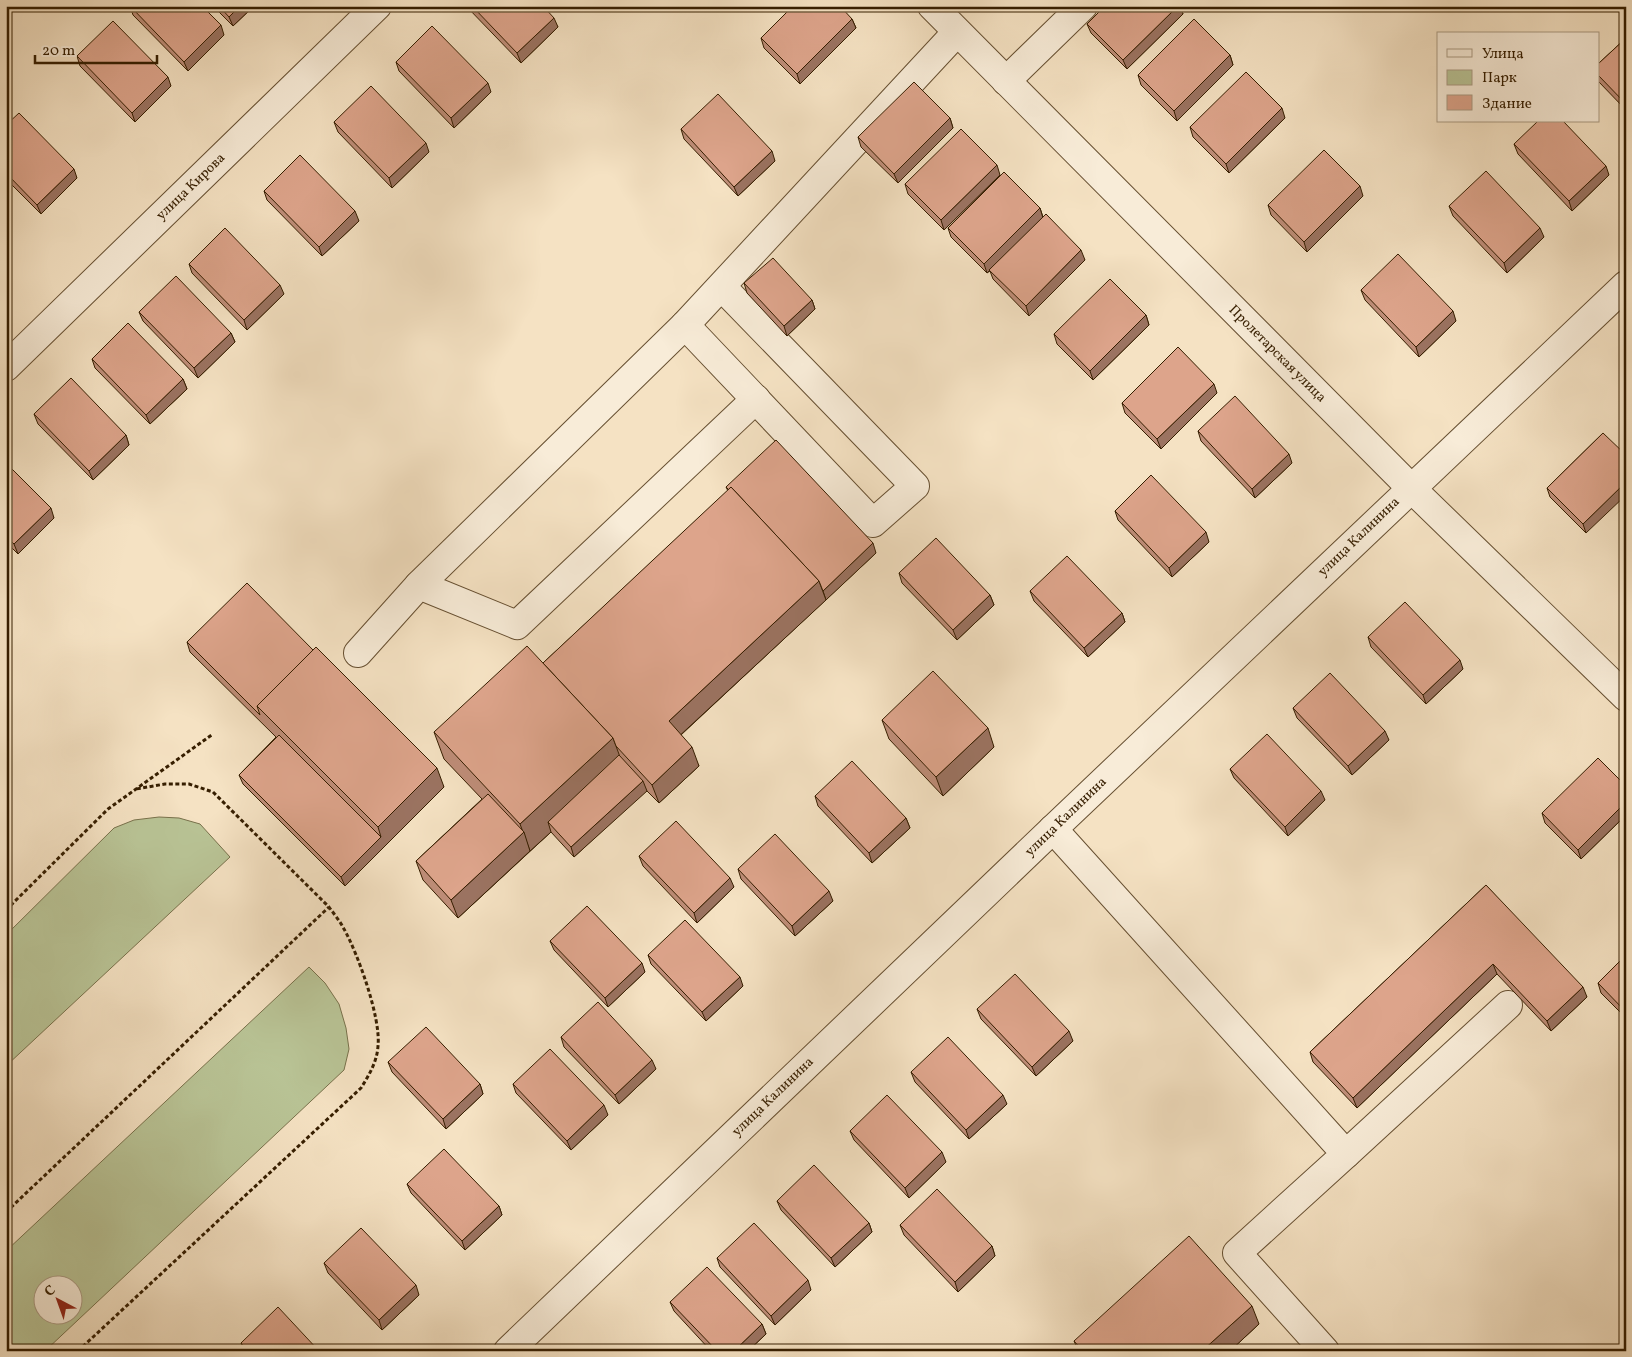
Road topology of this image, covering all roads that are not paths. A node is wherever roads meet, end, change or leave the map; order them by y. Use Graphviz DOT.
graph roads {
  1 [pos="377,6"];
  2 [pos="932,6"];
  3 [pos="1083,6"];
  4 [pos="957,32"];
  5 [pos="1006,81"];
  6 [pos="1626,285"];
  7 [pos="722,287"];
  8 [pos="685,325"];
  9 [pos="6,367"];
  10 [pos="756,399"];
  11 [pos="1410,488"];
  12 [pos="419,585"];
  13 [pos="358,653"];
  14 [pos="1626,697"];
  15 [pos="1053,829"];
  16 [pos="1508,1005"];
  17 [pos="1346,1154"];
  18 [pos="508,1351"];
  19 [pos="1325,1351"];
  1 -- 9 [label="street, улица Кирова"];
  2 -- 4 [label="street, Пролетарская улица"];
  3 -- 5 [label="street"];
  4 -- 5 [label="street, Пролетарская улица"];
  4 -- 7 [label="street"];
  5 -- 11 [label="street, Пролетарская улица"];
  6 -- 11 [label="street, улица Калинина"];
  7 -- 8 [label="street"];
  7 -- 10 [label="street"];
  8 -- 10 [label="street"];
  8 -- 12 [label="street"];
  10 -- 12 [label="street"];
  11 -- 14 [label="street, Пролетарская улица"];
  11 -- 15 [label="street, улица Калинина"];
  12 -- 13 [label="street"];
  15 -- 17 [label="street"];
  15 -- 18 [label="street, улица Калинина"];
  16 -- 17 [label="street"];
  17 -- 19 [label="street"];
}
